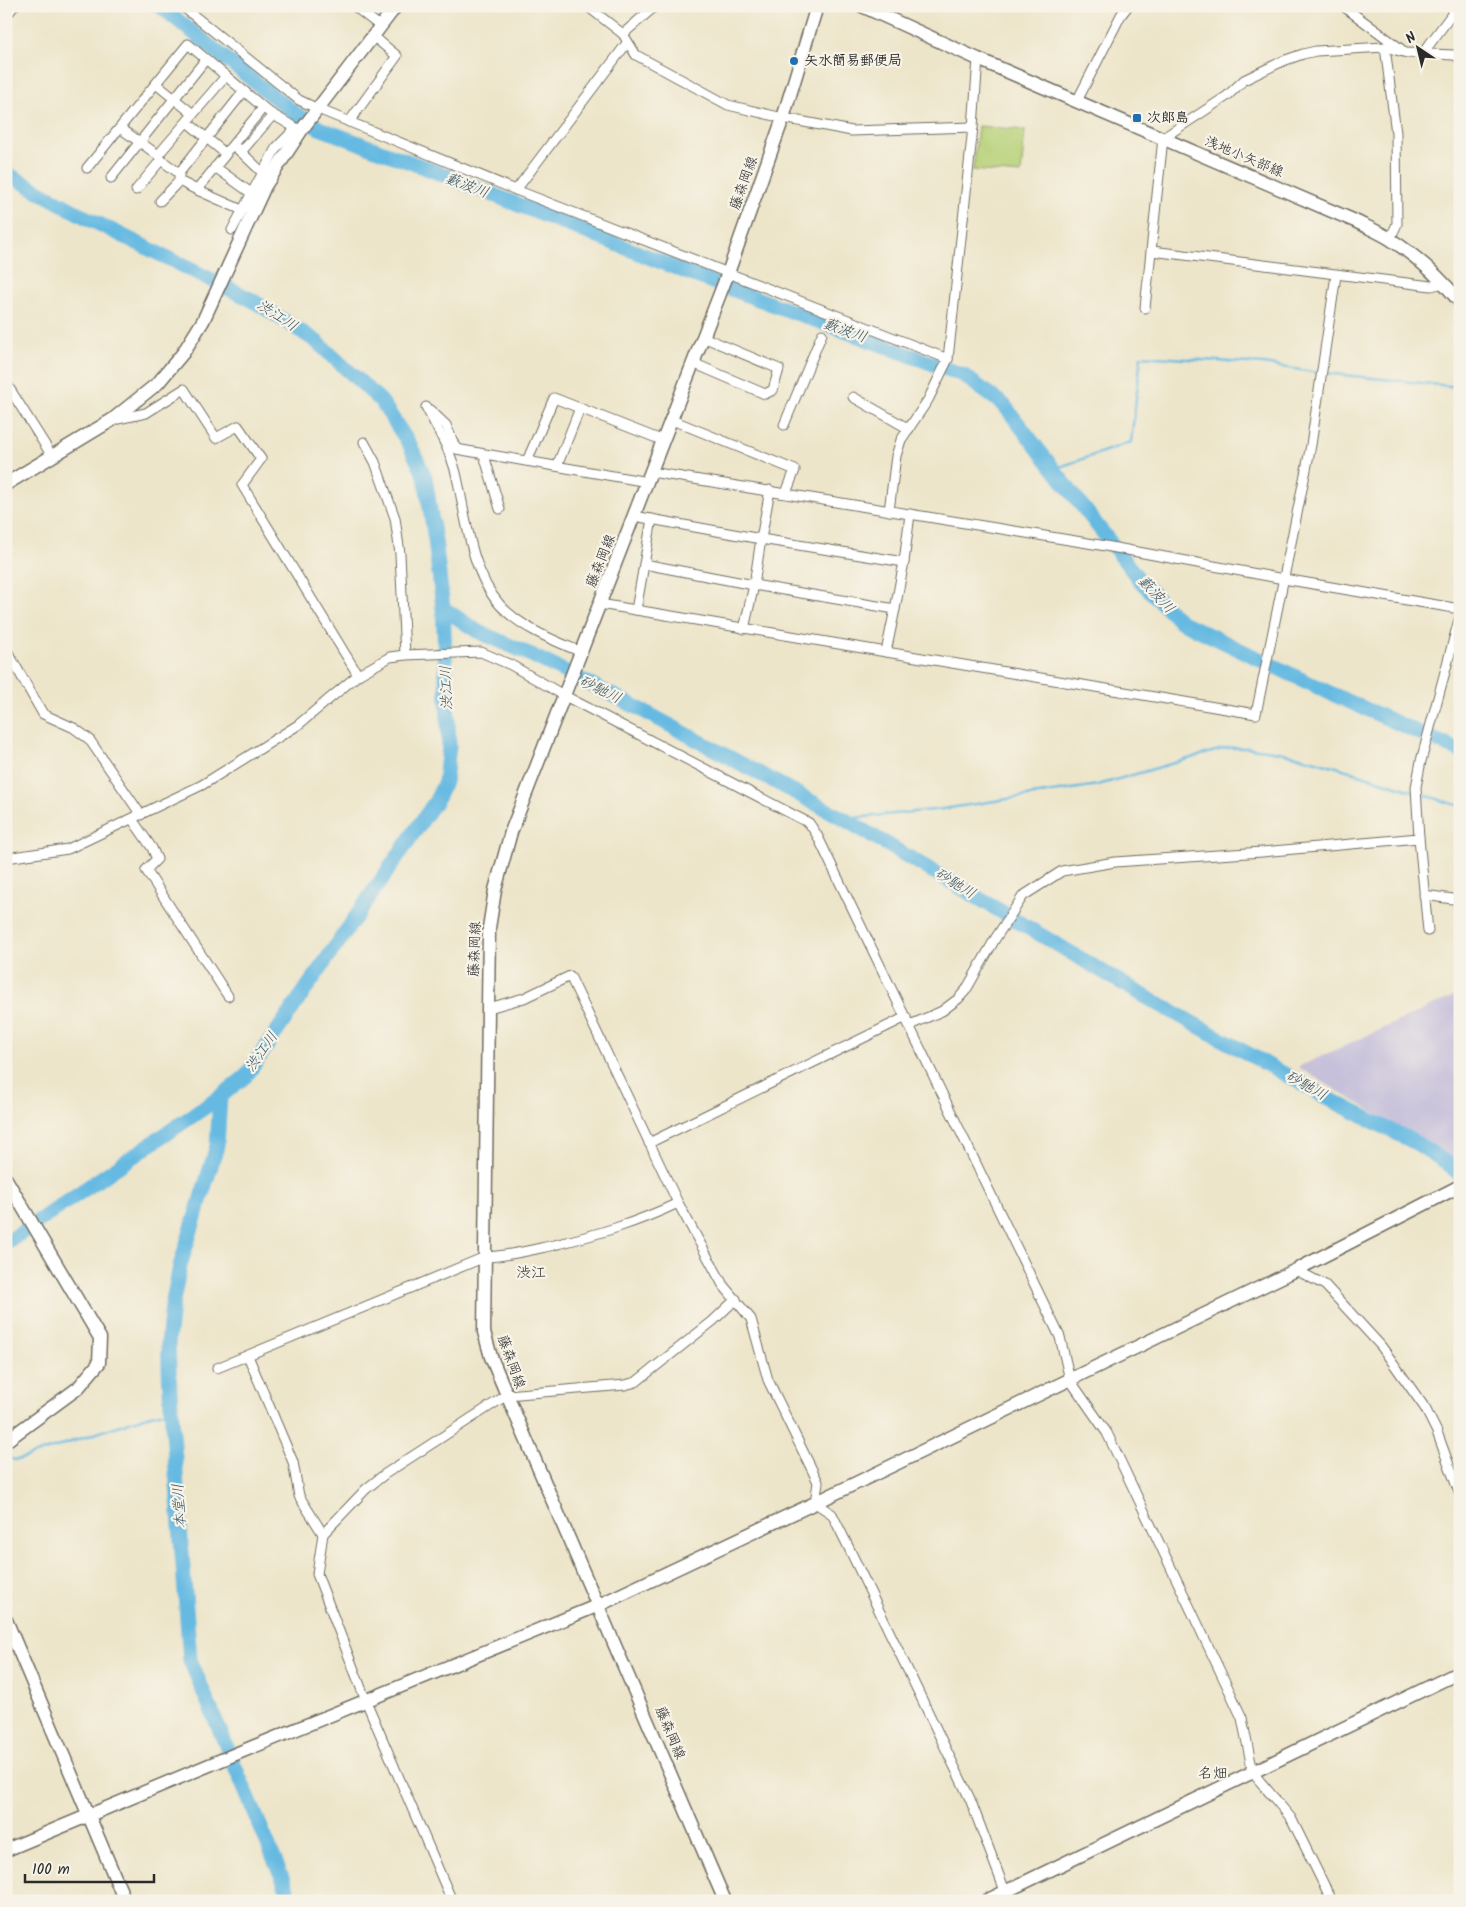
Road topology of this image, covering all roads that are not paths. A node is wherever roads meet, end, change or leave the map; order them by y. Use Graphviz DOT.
graph roads {
  1 [pos="14,6"];
  2 [pos="354,6"];
  3 [pos="396,6"];
  4 [pos="587,6"];
  5 [pos="655,6"];
  6 [pos="817,6"];
  7 [pos="862,6"];
  8 [pos="1128,6"];
  9 [pos="1343,6"];
  10 [pos="1458,6"];
  11 [pos="186,8"];
  12 [pos="6,16"];
  13 [pos="377,32"];
  14 [pos="623,34"];
  15 [pos="627,43"];
  16 [pos="1385,47"];
  17 [pos="1408,53"];
  18 [pos="1423,53"];
  19 [pos="978,58"];
  20 [pos="1460,58"];
  21 [pos="206,60"];
  22 [pos="226,76"];
  23 [pos="156,84"];
  24 [pos="244,92"];
  25 [pos="174,99"];
  26 [pos="1078,101"];
  27 [pos="263,108"];
  28 [pos="315,112"];
  29 [pos="193,114"];
  30 [pos="273,115"];
  31 [pos="783,118"];
  32 [pos="187,122"];
  33 [pos="349,122"];
  34 [pos="972,127"];
  35 [pos="120,128"];
  36 [pos="300,129"];
  37 [pos="206,137"];
  38 [pos="1163,138"];
  39 [pos="140,142"];
  40 [pos="233,145"];
  41 [pos="241,152"];
  42 [pos="226,154"];
  43 [pos="159,157"];
  44 [pos="216,167"];
  45 [pos="87,168"];
  46 [pos="262,172"];
  47 [pos="179,177"];
  48 [pos="111,178"];
  49 [pos="136,190"];
  50 [pos="196,190"];
  51 [pos="516,190"];
  52 [pos="251,194"];
  53 [pos="160,201"];
  54 [pos="242,210"];
  55 [pos="232,230"];
  56 [pos="1390,239"];
  57 [pos="1152,251"];
  58 [pos="728,273"];
  59 [pos="1336,275"];
  60 [pos="1444,283"];
  61 [pos="1460,302"];
  62 [pos="1146,308"];
  63 [pos="822,334"];
  64 [pos="703,337"];
  65 [pos="948,359"];
  66 [pos="693,363"];
  67 [pos="6,383"];
  68 [pos="853,397"];
  69 [pos="580,408"];
  70 [pos="112,420"];
  71 [pos="672,420"];
  72 [pos="784,425"];
  73 [pos="909,429"];
  74 [pos="664,441"];
  75 [pos="364,442"];
  76 [pos="484,455"];
  77 [pos="52,456"];
  78 [pos="527,461"];
  79 [pos="557,466"];
  80 [pos="650,477"];
  81 [pos="6,484"];
  82 [pos="770,490"];
  83 [pos="786,493"];
  84 [pos="500,510"];
  85 [pos="889,511"];
  86 [pos="910,514"];
  87 [pos="634,516"];
  88 [pos="652,519"];
  89 [pos="761,539"];
  90 [pos="904,562"];
  91 [pos="644,564"];
  92 [pos="1284,580"];
  93 [pos="754,585"];
  94 [pos="600,604"];
  95 [pos="895,609"];
  96 [pos="1460,609"];
  97 [pos="636,610"];
  98 [pos="1460,616"];
  99 [pos="744,629"];
  100 [pos="6,649"];
  101 [pos="581,652"];
  102 [pos="886,652"];
  103 [pos="405,655"];
  104 [pos="358,676"];
  105 [pos="565,696"];
  106 [pos="136,817"];
  107 [pos="1419,838"];
  108 [pos="6,858"];
  109 [pos="1424,895"];
  110 [pos="1460,900"];
  111 [pos="1428,931"];
  112 [pos="228,996"];
  113 [pos="489,1008"];
  114 [pos="908,1021"];
  115 [pos="650,1143"];
  116 [pos="7,1180"];
  117 [pos="1460,1186"];
  118 [pos="678,1203"];
  119 [pos="485,1257"];
  120 [pos="1296,1270"];
  121 [pos="736,1299"];
  122 [pos="248,1356"];
  123 [pos="217,1368"];
  124 [pos="1070,1380"];
  125 [pos="507,1395"];
  126 [pos="6,1441"];
  127 [pos="1456,1470"];
  128 [pos="1460,1496"];
  129 [pos="815,1503"];
  130 [pos="324,1534"];
  131 [pos="599,1606"];
  132 [pos="6,1620"];
  133 [pos="1460,1672"];
  134 [pos="366,1701"];
  135 [pos="1253,1773"];
  136 [pos="88,1815"];
  137 [pos="6,1850"];
  138 [pos="1009,1896"];
  139 [pos="125,1901"];
  140 [pos="452,1901"];
  141 [pos="725,1901"];
  142 [pos="986,1901"];
  143 [pos="1332,1901"];
  1 -- 12 [label="street"];
  2 -- 13 [label="street"];
  3 -- 13 [label="street"];
  4 -- 14 [label="street"];
  5 -- 14 [label="street"];
  6 -- 31 [label="street, 藤森岡線"];
  7 -- 19 [label="street, 浅地小矢部線"];
  8 -- 26 [label="street"];
  9 -- 17 [label="street"];
  10 -- 18 [label="street"];
  11 -- 28 [label="street"];
  13 -- 28 [label="street"];
  13 -- 33 [label="street"];
  14 -- 15 [label="street"];
  15 -- 31 [label="street"];
  15 -- 51 [label="street"];
  16 -- 17 [label="street"];
  16 -- 38 [label="street"];
  16 -- 56 [label="street"];
  17 -- 18 [label="street"];
  18 -- 20 [label="street"];
  19 -- 26 [label="street, 浅地小矢部線"];
  19 -- 34 [label="street"];
  21 -- 22 [label="street"];
  21 -- 23 [label="street"];
  21 -- 25 [label="street"];
  22 -- 24 [label="street"];
  22 -- 29 [label="street"];
  23 -- 25 [label="street"];
  23 -- 35 [label="street"];
  24 -- 27 [label="street"];
  24 -- 37 [label="street"];
  25 -- 29 [label="street"];
  25 -- 39 [label="street"];
  26 -- 38 [label="street, 浅地小矢部線"];
  27 -- 30 [label="street"];
  27 -- 40 [label="street"];
  28 -- 33 [label="street"];
  28 -- 36 [label="street"];
  29 -- 32 [label="street"];
  30 -- 36 [label="street"];
  30 -- 41 [label="street"];
  31 -- 34 [label="street"];
  31 -- 58 [label="street, 藤森岡線"];
  32 -- 37 [label="street"];
  32 -- 43 [label="street"];
  33 -- 51 [label="street"];
  34 -- 65 [label="street"];
  35 -- 39 [label="street"];
  35 -- 45 [label="street"];
  36 -- 46 [label="street"];
  36 -- 70 [label="street"];
  37 -- 42 [label="street"];
  37 -- 47 [label="street"];
  38 -- 56 [label="street, 浅地小矢部線"];
  38 -- 57 [label="street"];
  39 -- 43 [label="street"];
  39 -- 48 [label="street"];
  40 -- 41 [label="street"];
  40 -- 42 [label="street"];
  41 -- 46 [label="street"];
  42 -- 44 [label="street"];
  43 -- 47 [label="street"];
  43 -- 49 [label="street"];
  44 -- 50 [label="street"];
  44 -- 52 [label="street"];
  46 -- 52 [label="street"];
  47 -- 50 [label="street"];
  47 -- 53 [label="street"];
  50 -- 54 [label="street"];
  51 -- 58 [label="street"];
  52 -- 54 [label="street"];
  54 -- 55 [label="street"];
  56 -- 60 [label="street, 浅地小矢部線"];
  57 -- 59 [label="street"];
  57 -- 62 [label="street"];
  58 -- 64 [label="street, 藤森岡線"];
  58 -- 65 [label="street"];
  59 -- 60 [label="street"];
  59 -- 92 [label="street"];
  60 -- 61 [label="street, 浅地小矢部線"];
  63 -- 72 [label="street"];
  64 -- 66 [label="street, 藤森岡線"];
  64 -- 66 [label="street"];
  65 -- 73 [label="street"];
  66 -- 71 [label="street, 藤森岡線"];
  67 -- 77 [label="street"];
  68 -- 73 [label="street"];
  69 -- 74 [label="street"];
  69 -- 78 [label="street"];
  69 -- 79 [label="street"];
  70 -- 77 [label="street"];
  70 -- 104 [label="street"];
  71 -- 74 [label="street, 藤森岡線"];
  71 -- 83 [label="street"];
  73 -- 85 [label="street"];
  74 -- 80 [label="street, 藤森岡線"];
  75 -- 103 [label="street"];
  76 -- 78 [label="street"];
  76 -- 84 [label="street"];
  76 -- 101 [label="street"];
  77 -- 81 [label="street"];
  78 -- 79 [label="street"];
  79 -- 80 [label="street"];
  80 -- 82 [label="street"];
  80 -- 87 [label="street, 藤森岡線"];
  82 -- 83 [label="street"];
  82 -- 89 [label="street"];
  83 -- 85 [label="street"];
  85 -- 86 [label="street"];
  86 -- 90 [label="street"];
  86 -- 92 [label="street"];
  87 -- 88 [label="street"];
  87 -- 94 [label="street, 藤森岡線"];
  88 -- 89 [label="street"];
  88 -- 91 [label="street"];
  89 -- 90 [label="street"];
  89 -- 93 [label="street"];
  90 -- 95 [label="street"];
  91 -- 93 [label="street"];
  91 -- 97 [label="street"];
  92 -- 96 [label="street"];
  92 -- 102 [label="street"];
  93 -- 95 [label="street"];
  93 -- 99 [label="street"];
  94 -- 97 [label="street"];
  94 -- 101 [label="street, 藤森岡線"];
  95 -- 102 [label="street"];
  97 -- 99 [label="street"];
  98 -- 107 [label="street"];
  99 -- 102 [label="street"];
  100 -- 106 [label="street"];
  101 -- 105 [label="street, 藤森岡線"];
  103 -- 104 [label="street"];
  103 -- 105 [label="street"];
  104 -- 106 [label="street"];
  105 -- 113 [label="street, 藤森岡線"];
  105 -- 114 [label="street"];
  106 -- 108 [label="street"];
  106 -- 112 [label="street"];
  107 -- 109 [label="street"];
  107 -- 114 [label="street"];
  109 -- 110 [label="street"];
  109 -- 111 [label="street"];
  113 -- 115 [label="street"];
  113 -- 119 [label="street, 藤森岡線"];
  114 -- 115 [label="street"];
  114 -- 124 [label="street"];
  115 -- 118 [label="street"];
  116 -- 126 [label="street"];
  117 -- 120 [label="street"];
  118 -- 119 [label="street"];
  118 -- 121 [label="street"];
  119 -- 122 [label="street"];
  119 -- 125 [label="street, 藤森岡線"];
  120 -- 124 [label="street"];
  120 -- 127 [label="street"];
  121 -- 125 [label="street"];
  121 -- 129 [label="street"];
  122 -- 123 [label="street"];
  122 -- 130 [label="street"];
  124 -- 129 [label="street"];
  124 -- 135 [label="street"];
  125 -- 130 [label="street"];
  125 -- 131 [label="street, 藤森岡線"];
  127 -- 128 [label="street"];
  129 -- 131 [label="street"];
  129 -- 138 [label="street"];
  130 -- 134 [label="street"];
  131 -- 134 [label="street"];
  131 -- 141 [label="street, 藤森岡線"];
  132 -- 136 [label="street"];
  133 -- 135 [label="street"];
  134 -- 136 [label="street"];
  134 -- 140 [label="street"];
  135 -- 138 [label="street"];
  135 -- 143 [label="street"];
  136 -- 137 [label="street"];
  136 -- 139 [label="street"];
  138 -- 142 [label="street"];
}
